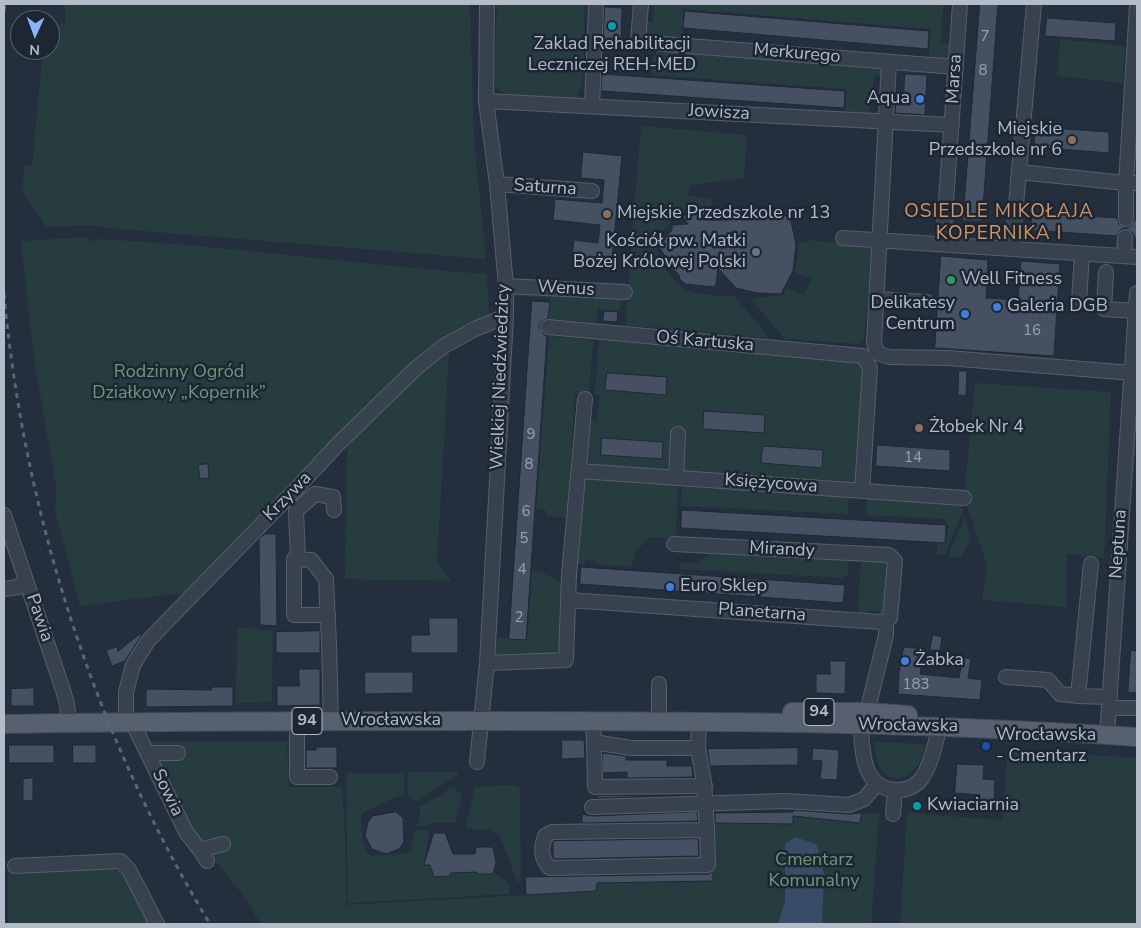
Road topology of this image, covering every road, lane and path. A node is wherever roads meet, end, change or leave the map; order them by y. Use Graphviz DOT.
graph roads {
  1 [pos="486,4"];
  2 [pos="641,4"];
  3 [pos="960,4"];
  4 [pos="1034,4"];
  5 [pos="1137,6"];
  6 [pos="596,8"];
  7 [pos="889,62"];
  8 [pos="956,67"];
  9 [pos="1134,85"];
  10 [pos="486,101"];
  11 [pos="592,106"];
  12 [pos="886,122"];
  13 [pos="952,125"];
  14 [pos="1019,172"];
  15 [pos="1132,183"];
  16 [pos="497,184"];
  17 [pos="592,191"];
  18 [pos="1126,219"];
  19 [pos="1125,237"];
  20 [pos="843,238"];
  21 [pos="880,240"];
  22 [pos="943,244"];
  23 [pos="1012,249"];
  24 [pos="1082,254"];
  25 [pos="1131,257"];
  26 [pos="1106,272"];
  27 [pos="506,286"];
  28 [pos="625,292"];
  29 [pos="1137,293"];
  30 [pos="877,299"];
  31 [pos="927,302"];
  32 [pos="1079,302"];
  33 [pos="1136,311"];
  34 [pos="506,316"];
  35 [pos="548,327"];
  36 [pos="1132,373"];
  37 [pos="584,399"];
  38 [pos="678,434"];
  39 [pos="579,472"];
  40 [pos="676,478"];
  41 [pos="862,491"];
  42 [pos="964,498"];
  43 [pos="334,510"];
  44 [pos="4,515"];
  45 [pos="674,544"];
  46 [pos="298,559"];
  47 [pos="1091,564"];
  48 [pos="25,579"];
  49 [pos="4,589"];
  50 [pos="569,600"];
  51 [pos="328,615"];
  52 [pos="886,621"];
  53 [pos="487,664"];
  54 [pos="1006,677"];
  55 [pos="659,684"];
  56 [pos="1078,696"];
  57 [pos="1109,702"];
  58 [pos="1137,708"];
  59 [pos="864,719"];
  60 [pos="331,721"];
  61 [pos="481,721"];
  62 [pos="593,721"];
  63 [pos="659,721"];
  64 [pos="129,722"];
  65 [pos="297,722"];
  66 [pos="699,722"];
  67 [pos="69,723"];
  68 [pos="4,724"];
  69 [pos="940,726"];
  70 [pos="977,728"];
  71 [pos="1107,735"];
  72 [pos="1137,737"];
  73 [pos="594,742"];
  74 [pos="698,748"];
  75 [pos="147,753"];
  76 [pos="178,754"];
  77 [pos="477,762"];
  78 [pos="330,777"];
  79 [pos="877,784"];
  80 [pos="705,786"];
  81 [pos="895,790"];
  82 [pos="706,804"];
  83 [pos="592,807"];
  84 [pos="893,814"];
  85 [pos="707,830"];
  86 [pos="223,844"];
  87 [pos="15,866"];
  88 [pos="157,924"];
  1 -- 10 [label="street, Wielkiej Niedźwiedzicy"];
  2 -- 7 [label="street, Merkurego"];
  3 -- 8 [label="street, Marsa"];
  4 -- 14 [label="street"];
  5 -- 9 [label="street"];
  6 -- 11 [label="street"];
  7 -- 8 [label="street, Merkurego"];
  7 -- 12 [label="street"];
  8 -- 13 [label="street, Marsa"];
  9 -- 15 [label="street"];
  10 -- 11 [label="street, Jowisza"];
  10 -- 16 [label="street, Wielkiej Niedźwiedzicy"];
  11 -- 12 [label="street, Jowisza"];
  12 -- 13 [label="street, Jowisza"];
  12 -- 21 [label="street"];
  13 -- 22 [label="street, Marsa"];
  14 -- 15 [label="street"];
  14 -- 23 [label="street"];
  15 -- 18 [label="street"];
  16 -- 17 [label="street, Saturna"];
  16 -- 27 [label="street, Wielkiej Niedźwiedzicy"];
  19 -- 25 [label="street"];
  20 -- 21 [label="street"];
  21 -- 22 [label="street"];
  21 -- 30 [label="street"];
  22 -- 23 [label="street"];
  23 -- 24 [label="street"];
  24 -- 25 [label="street"];
  24 -- 32 [label="street"];
  26 -- 33 [label="street"];
  27 -- 28 [label="street, Wenus"];
  27 -- 34 [label="street, Wielkiej Niedźwiedzicy"];
  29 -- 33 [label="street, Neptuna"];
  30 -- 31 [label="street"];
  30 -- 36 [label="street"];
  33 -- 36 [label="street, Neptuna"];
  34 -- 53 [label="street, Wielkiej Niedźwiedzicy"];
  34 -- 64 [label="street, Krzywa"];
  35 -- 41 [label="street, Oś Kartuska"];
  36 -- 57 [label="street, Neptuna"];
  37 -- 39 [label="street"];
  38 -- 40 [label="street"];
  39 -- 40 [label="street, Księżycowa"];
  39 -- 50 [label="street"];
  40 -- 41 [label="street, Księżycowa"];
  41 -- 42 [label="street, Księżycowa"];
  43 -- 46 [label="street"];
  44 -- 48 [label="street, Pawia"];
  45 -- 52 [label="street, Mirandy"];
  46 -- 51 [label="street"];
  46 -- 51 [label="street"];
  47 -- 56 [label="street"];
  48 -- 49 [label="street"];
  48 -- 67 [label="street, Pawia"];
  50 -- 52 [label="street, Planetarna"];
  50 -- 53 [label="street"];
  51 -- 60 [label="street"];
  52 -- 59 [label="street"];
  53 -- 61 [label="street, Wielkiej Niedźwiedzicy"];
  54 -- 56 [label="street"];
  55 -- 63 [label="street"];
  56 -- 57 [label="street"];
  57 -- 58 [label="street"];
  57 -- 71 [label="street, Neptuna"];
  59 -- 63 [label="main road, Wrocławska / 94"];
  59 -- 66 [label="main road, Wrocławska / 94"];
  59 -- 69 [label="main road, Wrocławska / 94"];
  59 -- 70 [label="main road, Wrocławska / 94"];
  59 -- 79 [label="street"];
  60 -- 61 [label="main road, Wrocławska / 94"];
  60 -- 65 [label="main road, Wrocławska / 94"];
  61 -- 62 [label="main road, Wrocławska / 94"];
  61 -- 77 [label="street, Wielkiej Niedźwiedzicy"];
  62 -- 63 [label="main road, Wrocławska / 94"];
  62 -- 73 [label="street"];
  63 -- 66 [label="main road, Wrocławska / 94"];
  64 -- 65 [label="main road, Wrocławska / 94"];
  64 -- 67 [label="main road, Wrocławska / 94"];
  64 -- 75 [label="street, Sowia"];
  65 -- 78 [label="street"];
  66 -- 74 [label="street"];
  67 -- 68 [label="main road, Wrocławska / 94"];
  69 -- 70 [label="main road, Wrocławska / 94"];
  69 -- 81 [label="street"];
  70 -- 71 [label="main road, Wrocławska / 94"];
  71 -- 72 [label="main road, Wrocławska / 94"];
  73 -- 74 [label="street"];
  73 -- 80 [label="street"];
  74 -- 80 [label="street"];
  75 -- 76 [label="street"];
  75 -- 86 [label="street, Sowia"];
  79 -- 81 [label="street"];
  79 -- 82 [label="street"];
  80 -- 82 [label="street"];
  81 -- 84 [label="street"];
  82 -- 83 [label="street"];
  82 -- 85 [label="street"];
  85 -- 85 [label="street"];
  87 -- 88 [label="street"];
}
